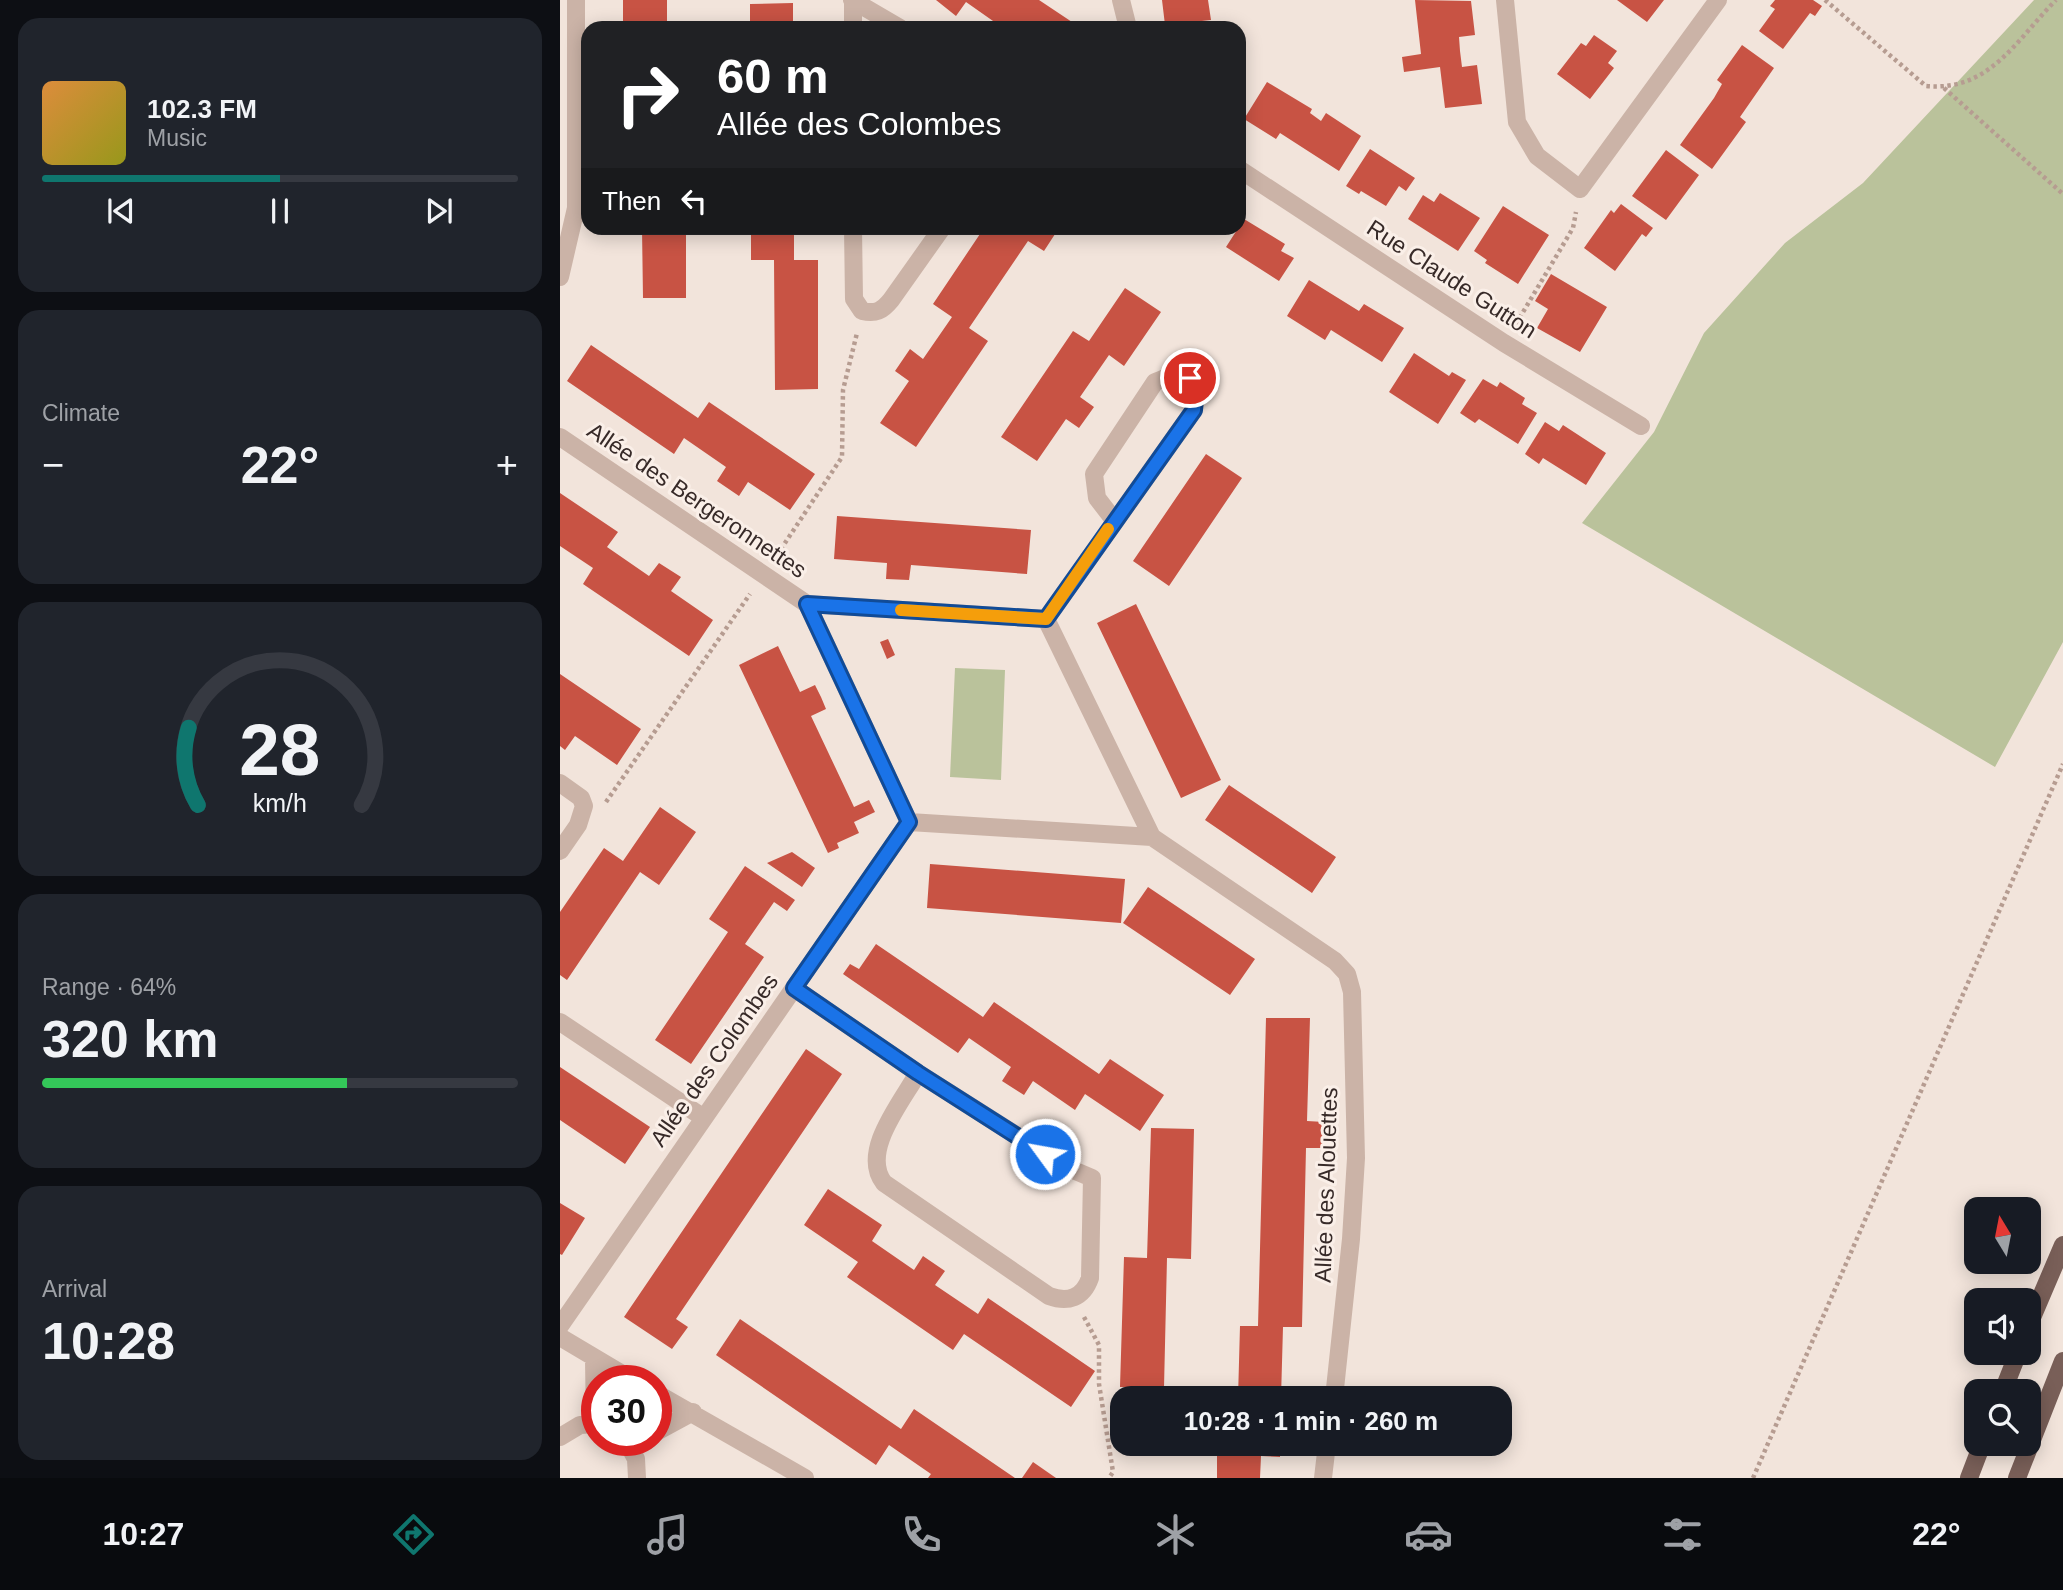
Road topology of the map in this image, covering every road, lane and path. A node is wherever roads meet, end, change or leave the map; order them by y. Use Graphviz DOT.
graph roads {
  1 [pos="576,0"];
  2 [pos="1121,0"];
  3 [pos="1505,0"];
  4 [pos="1718,0"];
  5 [pos="1825,0"];
  6 [pos="2056,0"];
  7 [pos="853,1"];
  8 [pos="853,21"];
  9 [pos="888,21"];
  10 [pos="1126,21"];
  11 [pos="1944,87"];
  12 [pos="1246,174"];
  13 [pos="1580,189"];
  14 [pos="2063,194"];
  15 [pos="853,235"];
  16 [pos="937,235"];
  17 [pos="560,277"];
  18 [pos="1504,343"];
  19 [pos="1641,426"];
  20 [pos="560,437"];
  21 [pos="1114,520"];
  22 [pos="807,604"];
  23 [pos="1046,619"];
  24 [pos="2063,764"];
  25 [pos="560,783"];
  26 [pos="909,822"];
  27 [pos="1152,838"];
  28 [pos="560,851"];
  29 [pos="794,988"];
  30 [pos="560,1022"];
  31 [pos="918,1073"];
  32 [pos="704,1118"];
  33 [pos="2063,1245"];
  34 [pos="2041,1297"];
  35 [pos="1074,1298"];
  36 [pos="560,1326"];
  37 [pos="560,1337"];
  38 [pos="594,1360"];
  39 [pos="2063,1361"];
  40 [pos="594,1365"];
  41 [pos="604,1365"];
  42 [pos="1335,1386"];
  43 [pos="672,1401"];
  44 [pos="693,1412"];
  45 [pos="672,1423"];
  46 [pos="581,1425"];
  47 [pos="560,1437"];
  48 [pos="635,1456"];
  49 [pos="1325,1456"];
  50 [pos="1977,1456"];
  51 [pos="637,1478"];
  52 [pos="805,1478"];
  53 [pos="1109,1478"];
  54 [pos="1322,1478"];
  55 [pos="1753,1478"];
  56 [pos="1969,1478"];
  57 [pos="2017,1478"];
  1 -- 17 [label="street"];
  2 -- 10 [label="street"];
  3 -- 13 [label="street"];
  4 -- 13 [label="street"];
  5 -- 11 [label="path"];
  6 -- 11 [label="path"];
  7 -- 8 [label="street"];
  7 -- 9 [label="street"];
  11 -- 14 [label="path"];
  12 -- 18 [label="street, Rue Claude Gutton"];
  13 -- 18 [label="path"];
  15 -- 16 [label="street"];
  18 -- 19 [label="street, Rue Claude Gutton"];
  20 -- 22 [label="street, Allée des Bergeronnettes"];
  21 -- 21 [label="street"];
  21 -- 23 [label="street"];
  22 -- 23 [label="street, Allée des Bergeronnettes"];
  22 -- 26 [label="street, Allée des Bergeronnettes"];
  23 -- 27 [label="street"];
  24 -- 55 [label="path"];
  25 -- 28 [label="street"];
  26 -- 27 [label="street"];
  26 -- 29 [label="street, Allée des Colombes"];
  27 -- 42 [label="street, Allée des Alouettes"];
  29 -- 31 [label="street"];
  29 -- 32 [label="street, Allée des Colombes"];
  30 -- 32 [label="street"];
  31 -- 35 [label="street"];
  31 -- 35 [label="street"];
  32 -- 36 [label="street, Allée des Colombes"];
  33 -- 34 [label="main road"];
  35 -- 53 [label="path"];
  37 -- 38 [label="street"];
  38 -- 40 [label="street"];
  38 -- 41 [label="street"];
  39 -- 57 [label="main road"];
  43 -- 44 [label="street"];
  44 -- 45 [label="street"];
  44 -- 52 [label="street"];
  46 -- 47 [label="street"];
  48 -- 51 [label="street"];
  49 -- 54 [label="street"];
  50 -- 56 [label="main road"];
}
